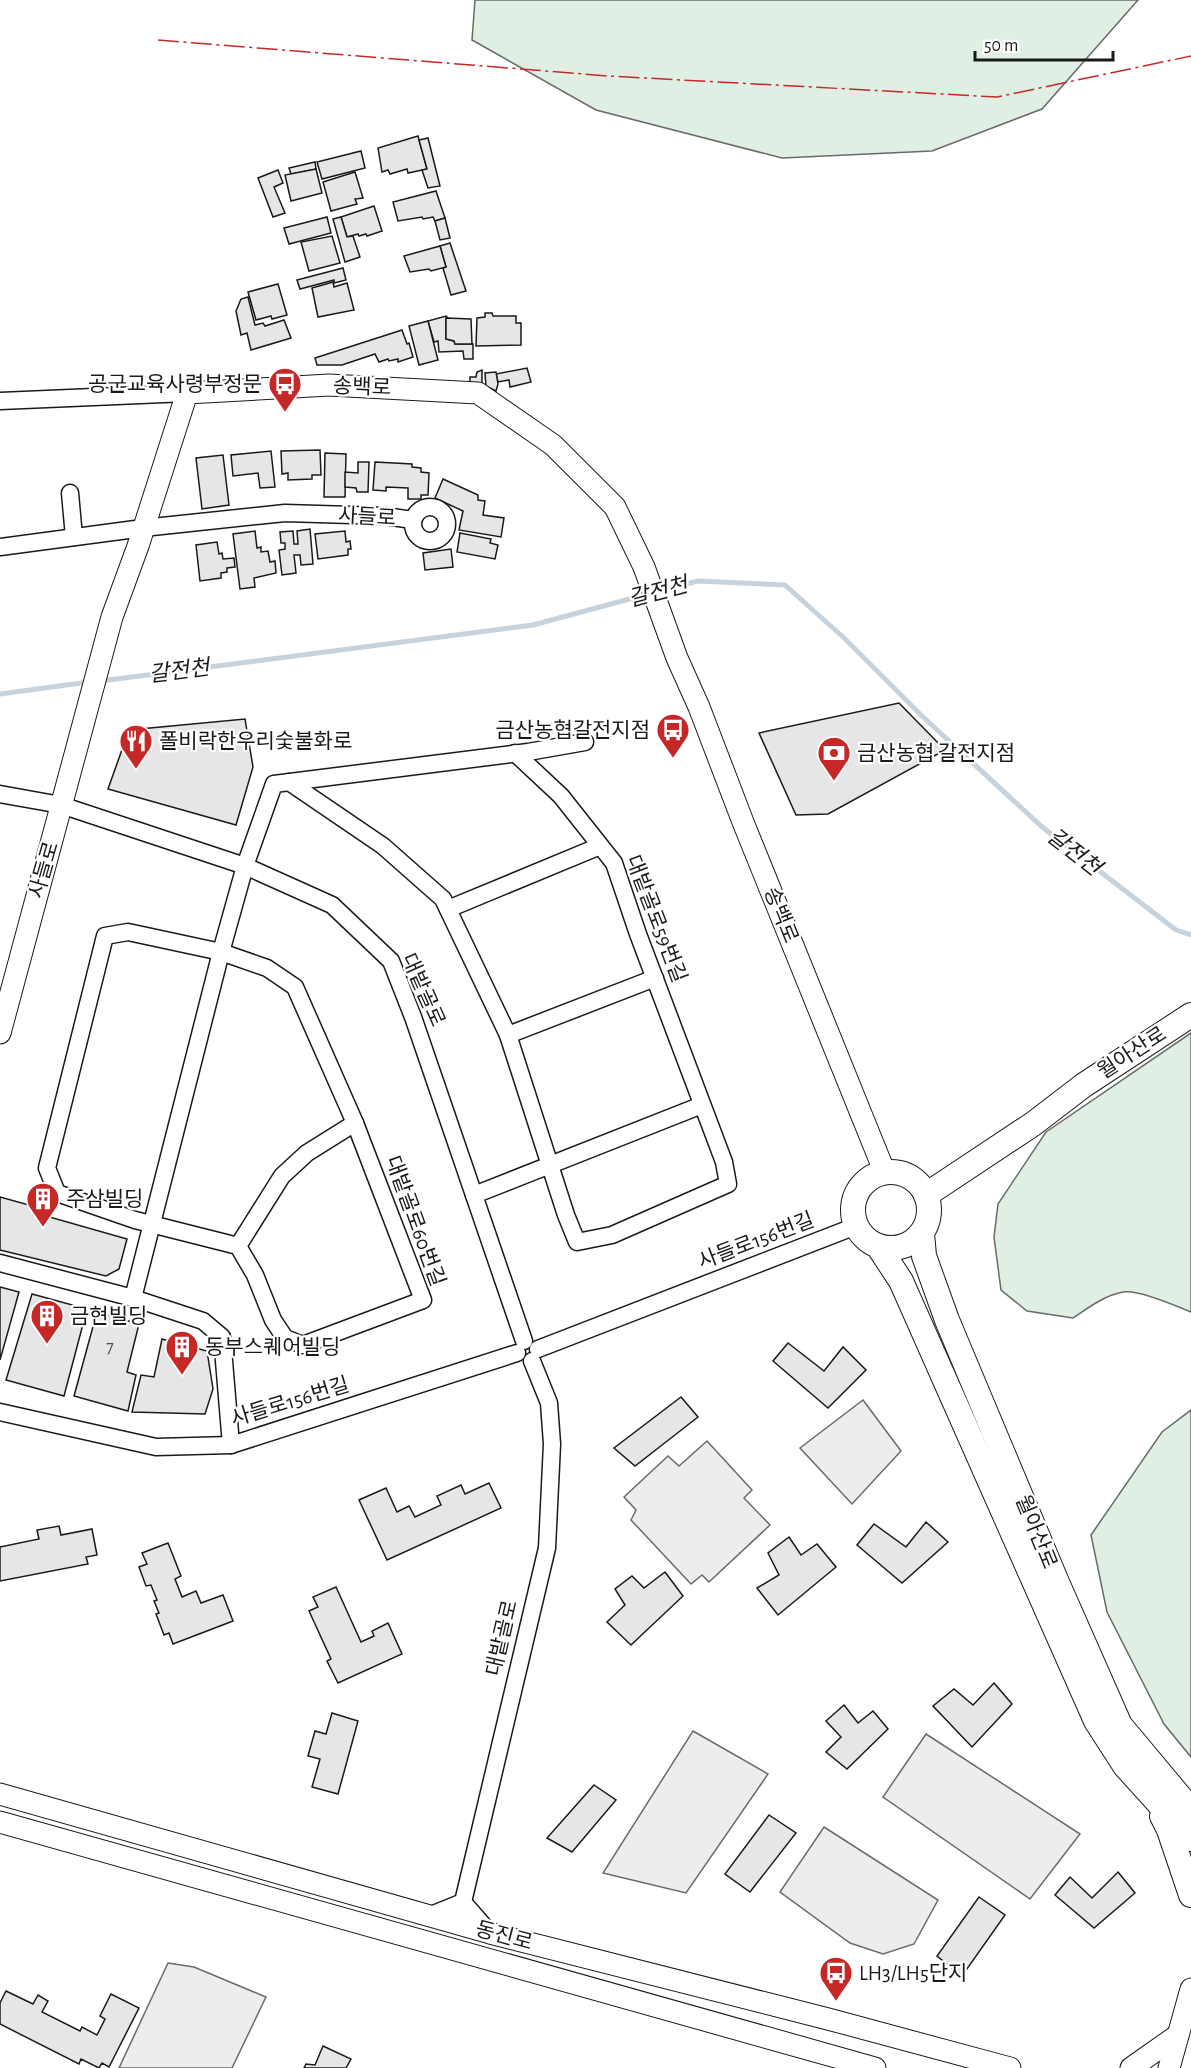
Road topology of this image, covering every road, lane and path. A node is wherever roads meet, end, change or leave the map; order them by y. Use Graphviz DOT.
graph roads {
  1 [pos="188,393"];
  2 [pos="0,401"];
  3 [pos="70,493"];
  4 [pos="413,519"];
  5 [pos="143,528"];
  6 [pos="74,537"];
  7 [pos="0,547"];
  8 [pos="585,742"];
  9 [pos="515,753"];
  10 [pos="290,782"];
  11 [pos="0,794"];
  12 [pos="61,805"];
  13 [pos="600,846"];
  14 [pos="245,866"];
  15 [pos="448,909"];
  16 [pos="221,952"];
  17 [pos="655,978"];
  18 [pos="1191,1015"];
  19 [pos="0,1033"];
  20 [pos="508,1035"];
  21 [pos="702,1105"];
  22 [pos="355,1123"];
  23 [pos="550,1166"];
  24 [pos="885,1173"];
  25 [pos="474,1195"];
  26 [pos="926,1195"];
  27 [pos="151,1225"];
  28 [pos="856,1226"];
  29 [pos="922,1233"];
  30 [pos="238,1246"];
  31 [pos="878,1246"];
  32 [pos="0,1263"];
  33 [pos="133,1298"];
  34 [pos="528,1351"];
  35 [pos="0,1412"];
  36 [pos="231,1445"];
  37 [pos="0,1794"];
  38 [pos="1151,1796"];
  39 [pos="1191,1810"];
  40 [pos="0,1822"];
  41 [pos="1191,1839"];
  42 [pos="1191,1895"];
  43 [pos="463,1902"];
  44 [pos="431,1915"];
  45 [pos="459,1923"];
  46 [pos="490,1932"];
  47 [pos="1191,1989"];
  48 [pos="1178,2035"];
  49 [pos="875,2068"];
  50 [pos="1010,2068"];
  51 [pos="1131,2068"];
  52 [pos="1169,2068"];
  53 [pos="1187,2068"];
  1 -- 2 [label="street, 송백로"];
  1 -- 5 [label="street"];
  1 -- 24 [label="street, 송백로"];
  3 -- 6 [label="street"];
  4 -- 5 [label="street, 사들로"];
  5 -- 6 [label="street, 사들로"];
  5 -- 12 [label="street, 사들로"];
  6 -- 7 [label="street, 사들로"];
  8 -- 9 [label="street"];
  9 -- 10 [label="street"];
  9 -- 13 [label="street, 대밭골로59번길"];
  10 -- 14 [label="street"];
  10 -- 15 [label="street"];
  11 -- 12 [label="street, 대밭골로"];
  12 -- 14 [label="street, 대밭골로"];
  12 -- 19 [label="street, 사들로"];
  13 -- 15 [label="street"];
  13 -- 17 [label="street, 대밭골로59번길"];
  14 -- 16 [label="street"];
  14 -- 25 [label="street, 대밭골로"];
  15 -- 20 [label="street"];
  16 -- 22 [label="street, 대밭골로60번길"];
  16 -- 27 [label="street"];
  16 -- 27 [label="street, 대밭골로60번길"];
  17 -- 20 [label="street"];
  17 -- 21 [label="street, 대밭골로59번길"];
  18 -- 26 [label="main road, 월아산로"];
  20 -- 23 [label="street"];
  21 -- 23 [label="street"];
  21 -- 23 [label="street, 대밭골로59번길"];
  22 -- 30 [label="street"];
  22 -- 30 [label="street, 대밭골로60번길"];
  23 -- 25 [label="street"];
  24 -- 26 [label="main road"];
  24 -- 28 [label="main road"];
  25 -- 34 [label="street, 대밭골로"];
  26 -- 29 [label="main road"];
  27 -- 30 [label="street, 대밭골로60번길"];
  27 -- 33 [label="street"];
  28 -- 31 [label="main road"];
  28 -- 34 [label="street, 사들로156번길"];
  29 -- 31 [label="main road"];
  29 -- 39 [label="main road, 월아산로"];
  31 -- 38 [label="main road"];
  32 -- 33 [label="street"];
  33 -- 36 [label="street"];
  34 -- 36 [label="street, 사들로156번길"];
  34 -- 43 [label="street, 대밭골로"];
  35 -- 36 [label="street, 사들로156번길"];
  37 -- 44 [label="street, 동진로"];
  38 -- 41 [label="main road"];
  38 -- 42 [label="main road"];
  40 -- 49 [label="street, 동진로"];
  43 -- 44 [label="street"];
  43 -- 45 [label="street, 대밭골로"];
  43 -- 46 [label="street"];
  44 -- 45 [label="street, 동진로"];
  45 -- 46 [label="street, 동진로"];
  46 -- 50 [label="street, 동진로"];
  47 -- 48 [label="street"];
  48 -- 51 [label="street"];
  48 -- 52 [label="street"];
  48 -- 53 [label="street"];
}
